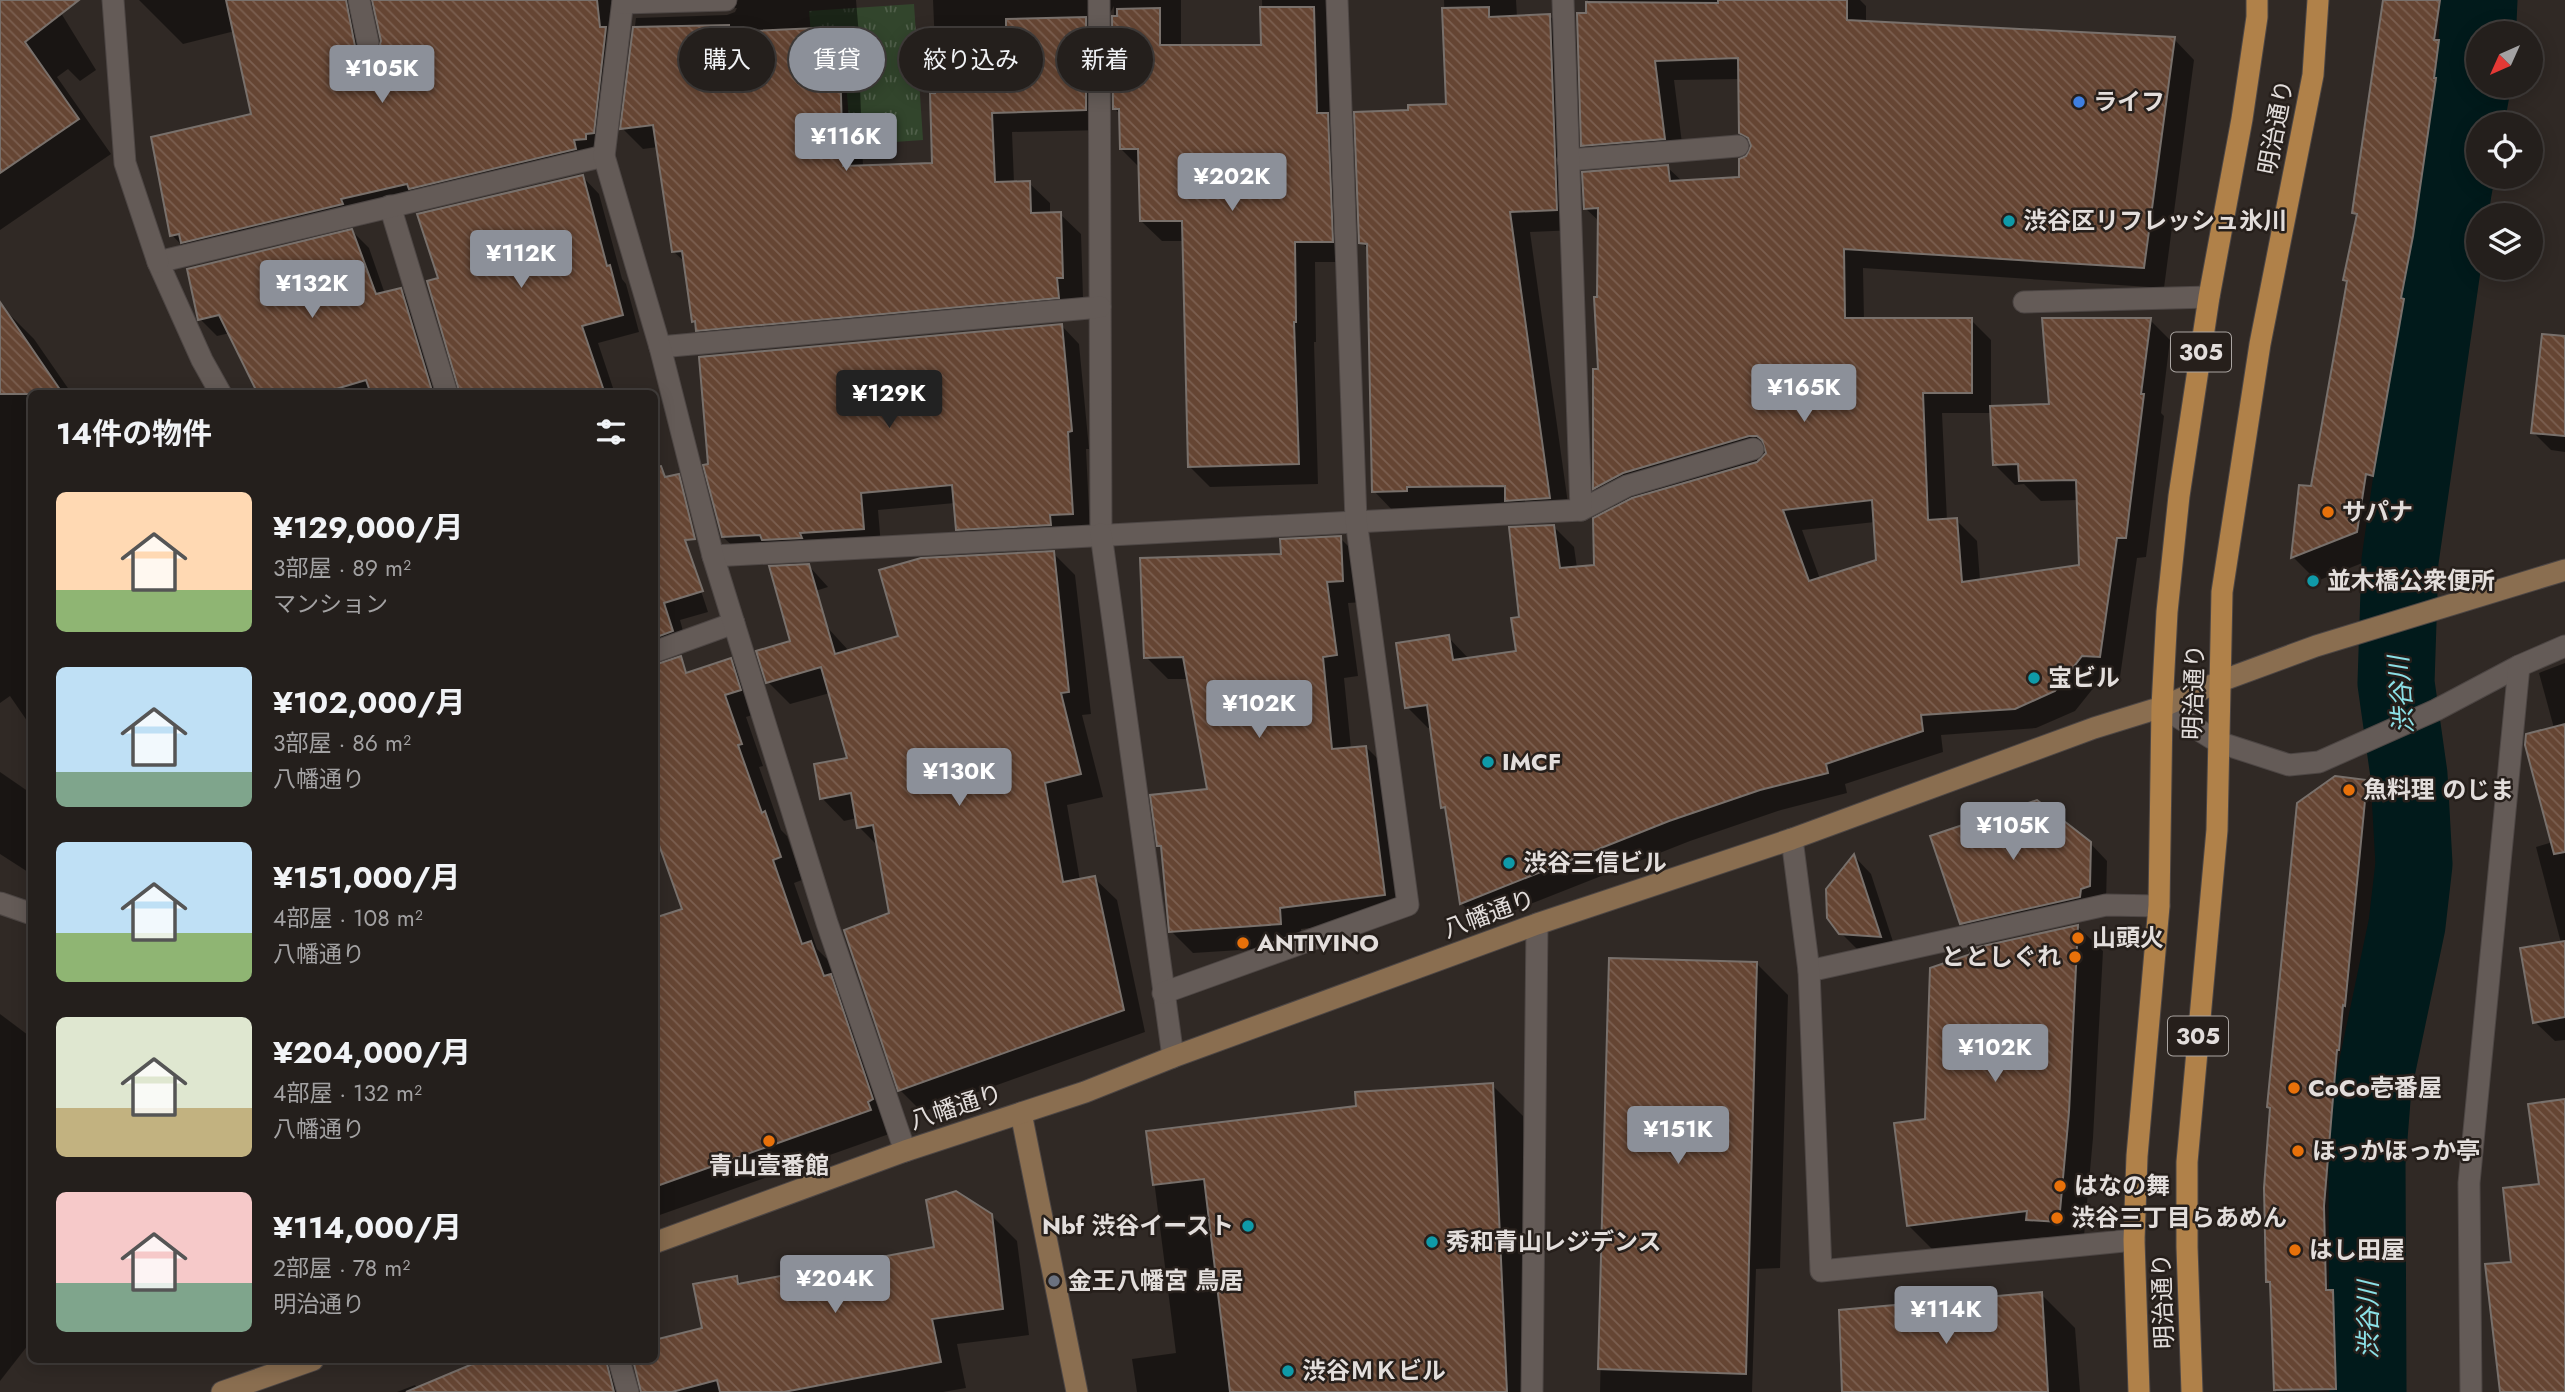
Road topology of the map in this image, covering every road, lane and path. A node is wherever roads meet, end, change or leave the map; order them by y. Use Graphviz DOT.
graph roads {
  1 [pos="113,0"];
  2 [pos="359,0"];
  3 [pos="726,0"];
  4 [pos="1099,0"];
  5 [pos="1337,0"];
  6 [pos="1563,0"];
  7 [pos="2257,0"];
  8 [pos="2318,0"];
  9 [pos="623,2"];
  10 [pos="369,43"];
  11 [pos="1738,146"];
  12 [pos="604,156"];
  13 [pos="1568,160"];
  14 [pos="390,206"];
  15 [pos="158,262"];
  16 [pos="2209,297"];
  17 [pos="2024,302"];
  18 [pos="1100,307"];
  19 [pos="660,347"];
  20 [pos="219,390"];
  21 [pos="446,390"];
  22 [pos="1753,449"];
  23 [pos="1581,510"];
  24 [pos="1356,520"];
  25 [pos="1101,534"];
  26 [pos="713,556"];
  27 [pos="2565,570"];
  28 [pos="734,623"];
  29 [pos="2565,646"];
  30 [pos="658,651"];
  31 [pos="2519,666"];
  32 [pos="2221,681"];
  33 [pos="2162,707"];
  34 [pos="2218,742"];
  35 [pos="1792,839"];
  36 [pos="0,903"];
  37 [pos="2159,906"];
  38 [pos="28,913"];
  39 [pos="1537,924"];
  40 [pos="1809,971"];
  41 [pos="1163,993"];
  42 [pos="1172,1058"];
  43 [pos="1021,1113"];
  44 [pos="905,1152"];
  45 [pos="2134,1240"];
  46 [pos="658,1242"];
  47 [pos="304,1363"];
  48 [pos="620,1363"];
  49 [pos="222,1392"];
  50 [pos="628,1392"];
  51 [pos="1077,1392"];
  52 [pos="1532,1392"];
  53 [pos="2139,1392"];
  54 [pos="2192,1392"];
  55 [pos="2471,1392"];
  1 -- 15 [label="street"];
  2 -- 10 [label="street"];
  3 -- 9 [label="street"];
  4 -- 18 [label="street"];
  5 -- 24 [label="street"];
  6 -- 13 [label="street"];
  7 -- 16 [label="main road, 明治通り / 305"];
  8 -- 32 [label="main road, 明治通り / 305"];
  9 -- 12 [label="street"];
  11 -- 13 [label="street"];
  12 -- 14 [label="street"];
  12 -- 19 [label="street"];
  13 -- 23 [label="street"];
  14 -- 15 [label="street"];
  14 -- 21 [label="street"];
  15 -- 20 [label="street"];
  16 -- 17 [label="street"];
  16 -- 33 [label="main road, 明治通り / 305"];
  18 -- 19 [label="street"];
  18 -- 25 [label="street"];
  19 -- 26 [label="street"];
  22 -- 23 [label="street"];
  23 -- 24 [label="street"];
  24 -- 25 [label="street"];
  24 -- 41 [label="street"];
  25 -- 26 [label="street"];
  25 -- 41 [label="street"];
  26 -- 28 [label="street"];
  27 -- 32 [label="street, 八幡通り"];
  28 -- 30 [label="street"];
  28 -- 44 [label="street"];
  29 -- 31 [label="street"];
  31 -- 34 [label="street"];
  31 -- 55 [label="street"];
  32 -- 33 [label="street, 八幡通り"];
  32 -- 34 [label="main road, 明治通り / 305"];
  33 -- 34 [label="street"];
  33 -- 35 [label="street, 八幡通り"];
  33 -- 37 [label="main road, 明治通り / 305"];
  34 -- 54 [label="main road, 明治通り / 305"];
  35 -- 39 [label="street, 八幡通り"];
  35 -- 40 [label="street"];
  36 -- 38 [label="street"];
  37 -- 40 [label="street"];
  37 -- 45 [label="main road, 明治通り / 305"];
  39 -- 42 [label="street, 八幡通り"];
  39 -- 52 [label="street"];
  40 -- 45 [label="street"];
  41 -- 42 [label="street"];
  42 -- 43 [label="street, 八幡通り"];
  43 -- 44 [label="street, 八幡通り"];
  43 -- 51 [label="street"];
  44 -- 46 [label="street, 八幡通り"];
  45 -- 53 [label="main road, 明治通り / 305"];
  47 -- 49 [label="street"];
  48 -- 50 [label="street"];
}
